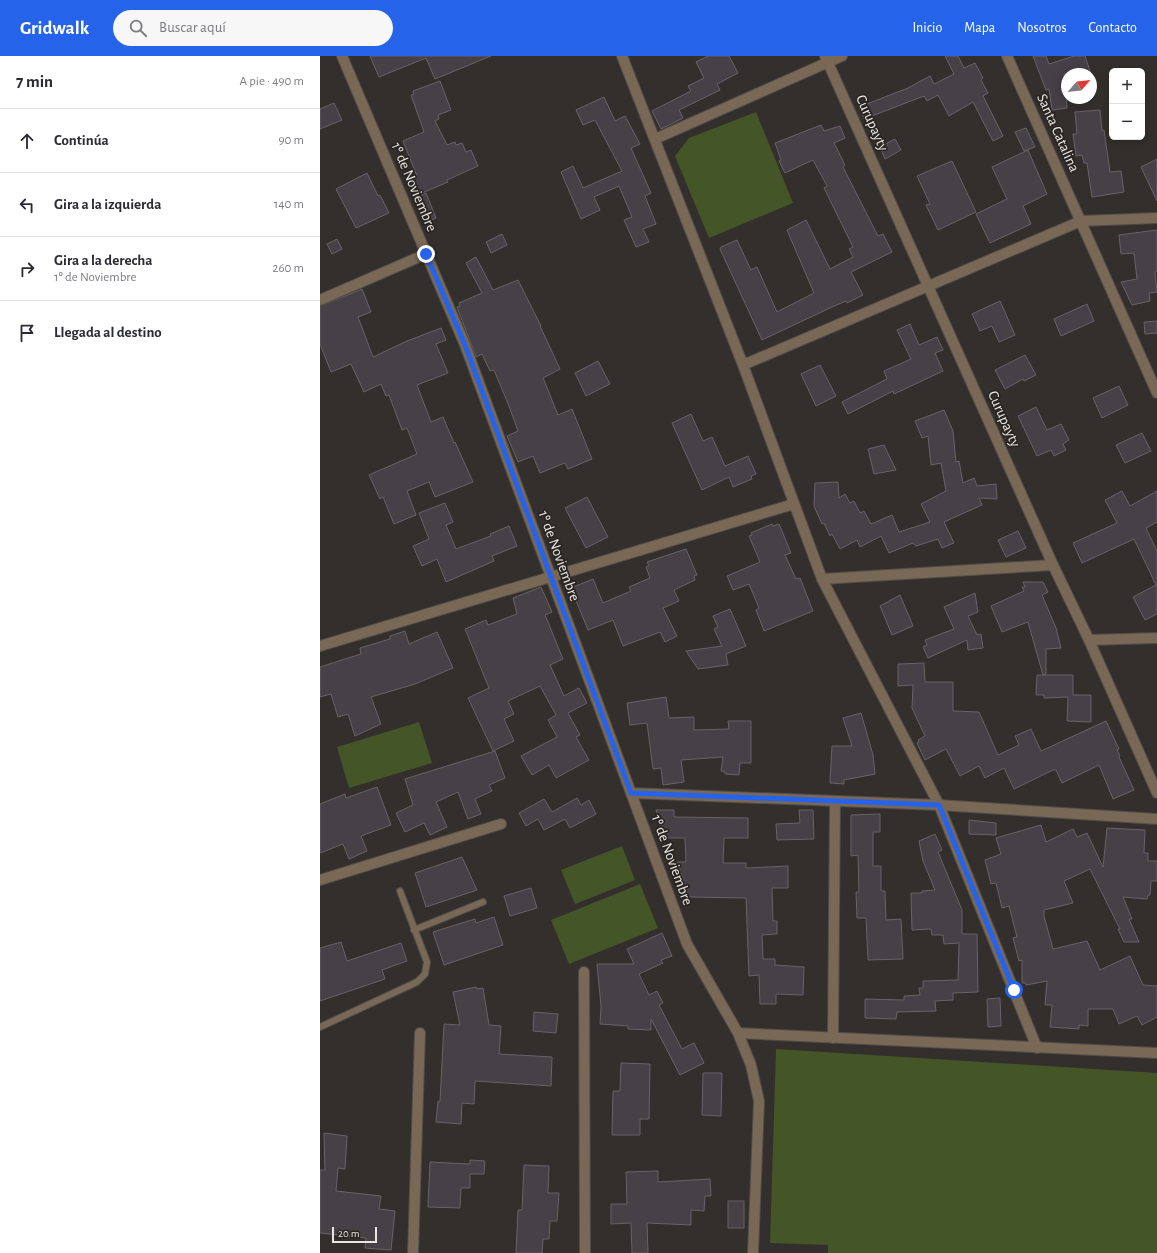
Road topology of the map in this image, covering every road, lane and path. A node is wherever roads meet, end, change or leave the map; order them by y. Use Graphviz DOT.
graph roads {
  1 [pos="342,56"];
  2 [pos="622,56"];
  3 [pos="842,56"];
  4 [pos="1007,56"];
  5 [pos="826,59"];
  6 [pos="655,139"];
  7 [pos="1157,218"];
  8 [pos="1081,221"];
  9 [pos="426,254"];
  10 [pos="928,286"];
  11 [pos="320,300"];
  12 [pos="742,365"];
  13 [pos="1157,393"];
  14 [pos="794,504"];
  15 [pos="1052,565"];
  16 [pos="550,577"];
  17 [pos="822,578"];
  18 [pos="1157,638"];
  19 [pos="1089,640"];
  20 [pos="320,646"];
  21 [pos="631,793"];
  22 [pos="1157,793"];
  23 [pos="835,800"];
  24 [pos="939,805"];
  25 [pos="1157,819"];
  26 [pos="501,824"];
  27 [pos="320,880"];
  28 [pos="400,890"];
  29 [pos="483,902"];
  30 [pos="414,930"];
  31 [pos="584,972"];
  32 [pos="320,1027"];
  33 [pos="420,1033"];
  34 [pos="738,1033"];
  35 [pos="833,1038"];
  36 [pos="1037,1048"];
  37 [pos="1157,1054"];
  38 [pos="413,1253"];
  39 [pos="585,1253"];
  40 [pos="753,1253"];
  1 -- 9 [label="street, 1º de Noviembre"];
  2 -- 6 [label="street"];
  3 -- 5 [label="street"];
  4 -- 8 [label="street, Santa Catalina"];
  5 -- 6 [label="street"];
  5 -- 10 [label="street, Curupayty"];
  6 -- 12 [label="street"];
  7 -- 8 [label="street"];
  8 -- 10 [label="street"];
  8 -- 13 [label="street, Santa Catalina"];
  9 -- 11 [label="street"];
  9 -- 16 [label="street, 1º de Noviembre"];
  10 -- 12 [label="street"];
  10 -- 15 [label="street, Curupayty"];
  12 -- 14 [label="street"];
  14 -- 16 [label="street"];
  14 -- 17 [label="street"];
  15 -- 17 [label="street"];
  15 -- 19 [label="street, Curupayty"];
  16 -- 20 [label="street"];
  16 -- 21 [label="street, 1º de Noviembre"];
  17 -- 24 [label="street"];
  18 -- 19 [label="street"];
  19 -- 22 [label="street, Curupayty"];
  21 -- 23 [label="street"];
  21 -- 34 [label="street, 1º de Noviembre"];
  23 -- 24 [label="street"];
  23 -- 35 [label="street"];
  24 -- 25 [label="street"];
  24 -- 36 [label="street"];
  26 -- 27 [label="street"];
  28 -- 30 [label="lane"];
  29 -- 30 [label="lane"];
  30 -- 32 [label="lane"];
  31 -- 39 [label="street"];
  33 -- 38 [label="street"];
  34 -- 35 [label="street"];
  34 -- 40 [label="street, 1º de Noviembre"];
  35 -- 36 [label="street"];
  36 -- 37 [label="street"];
}
